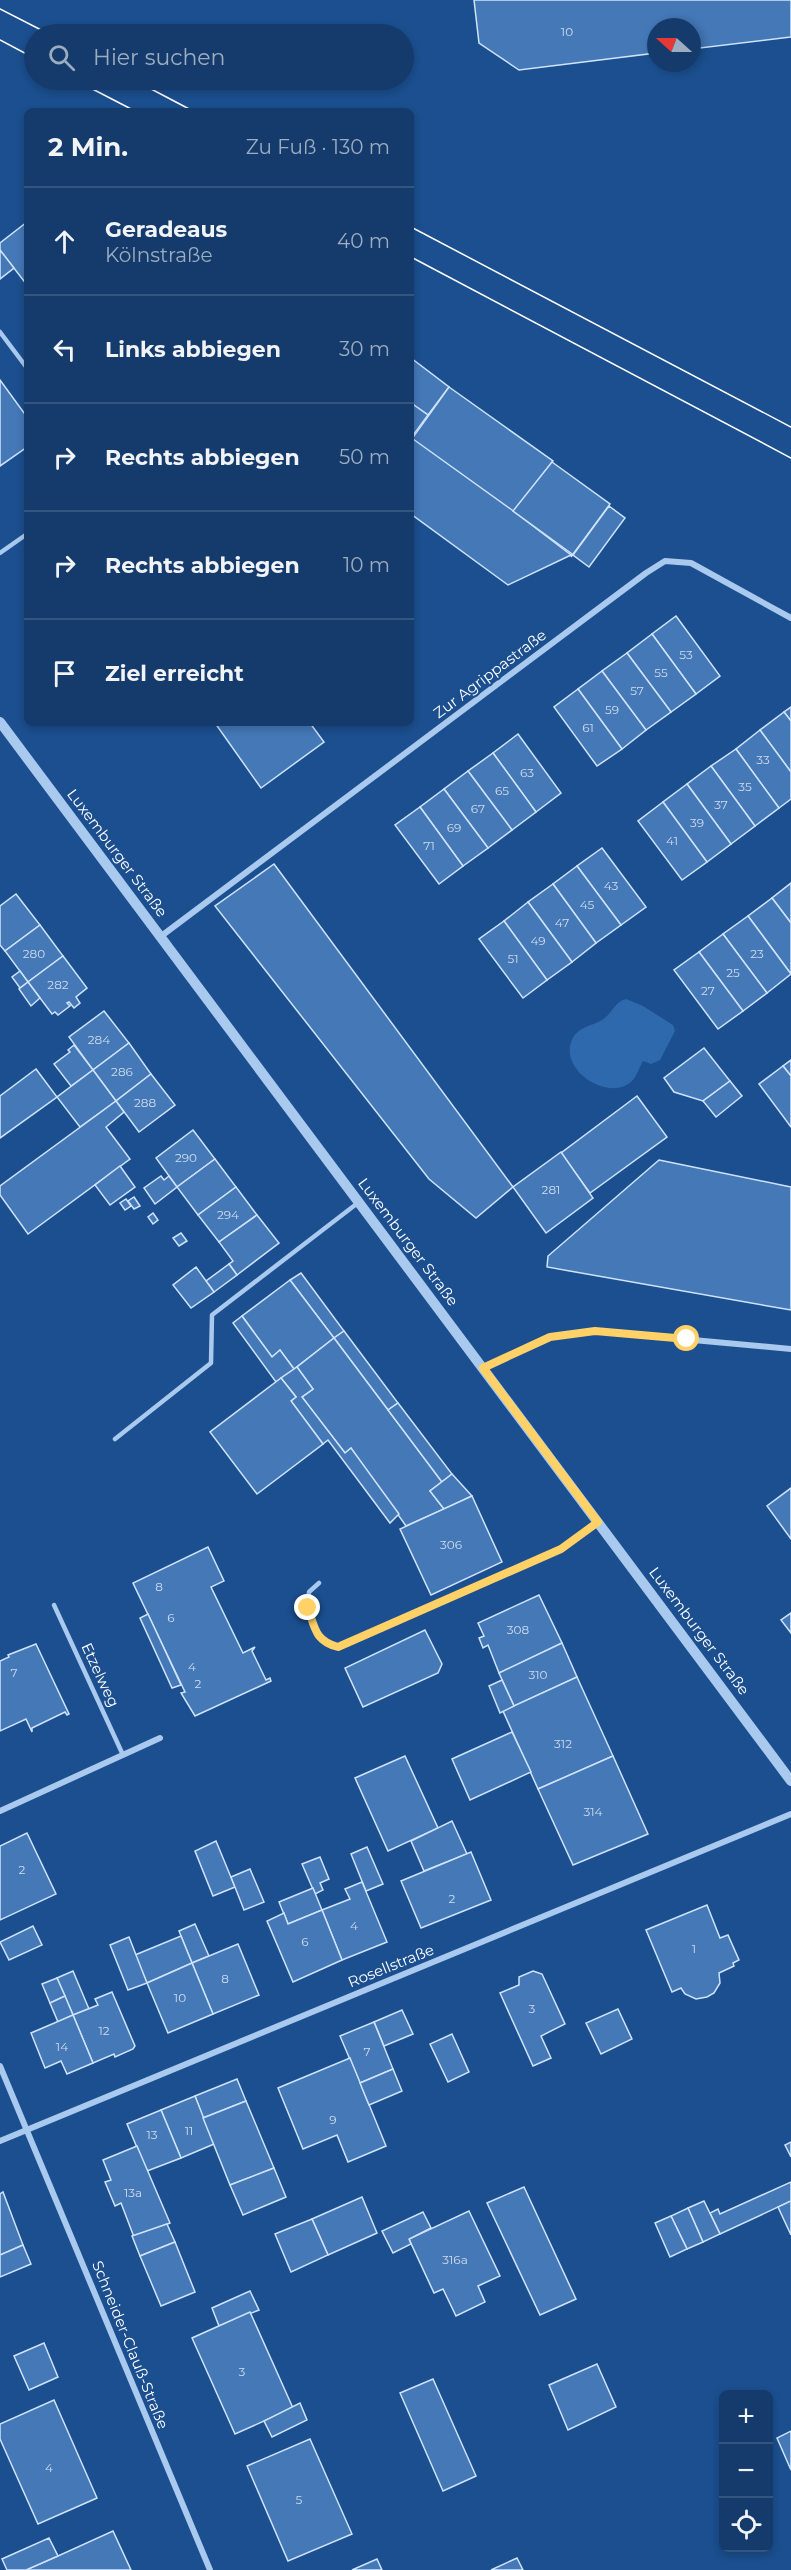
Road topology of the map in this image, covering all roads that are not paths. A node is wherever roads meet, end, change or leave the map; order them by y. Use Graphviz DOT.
graph roads {
  1 [pos="0,332"];
  2 [pos="24,364"];
  3 [pos="24,536"];
  4 [pos="0,553"];
  5 [pos="791,618"];
  6 [pos="0,722"];
  7 [pos="160,936"];
  8 [pos="359,1202"];
  9 [pos="791,1349"];
  10 [pos="483,1368"];
  11 [pos="115,1439"];
  12 [pos="598,1522"];
  13 [pos="319,1583"];
  14 [pos="54,1605"];
  15 [pos="160,1738"];
  16 [pos="123,1755"];
  17 [pos="791,1781"];
  18 [pos="0,1811"];
  19 [pos="791,1814"];
  20 [pos="0,2067"];
  21 [pos="28,2130"];
  22 [pos="0,2141"];
  23 [pos="210,2570"];
  1 -- 2 [label="lane"];
  3 -- 4 [label="lane"];
  5 -- 7 [label="street, Zur Agrippastraße"];
  6 -- 7 [label="street, Luxemburger Straße"];
  7 -- 8 [label="street, Luxemburger Straße"];
  8 -- 10 [label="street, Luxemburger Straße"];
  8 -- 11 [label="lane"];
  9 -- 10 [label="street"];
  10 -- 12 [label="street, Luxemburger Straße"];
  12 -- 13 [label="lane"];
  12 -- 17 [label="street, Luxemburger Straße"];
  14 -- 16 [label="lane, Etzelweg"];
  15 -- 16 [label="street"];
  16 -- 18 [label="street"];
  19 -- 21 [label="street, Rosellstraße"];
  20 -- 21 [label="street, Schneider-Clauß-Straße"];
  21 -- 22 [label="street, Rosellstraße"];
  21 -- 23 [label="street, Schneider-Clauß-Straße"];
}
